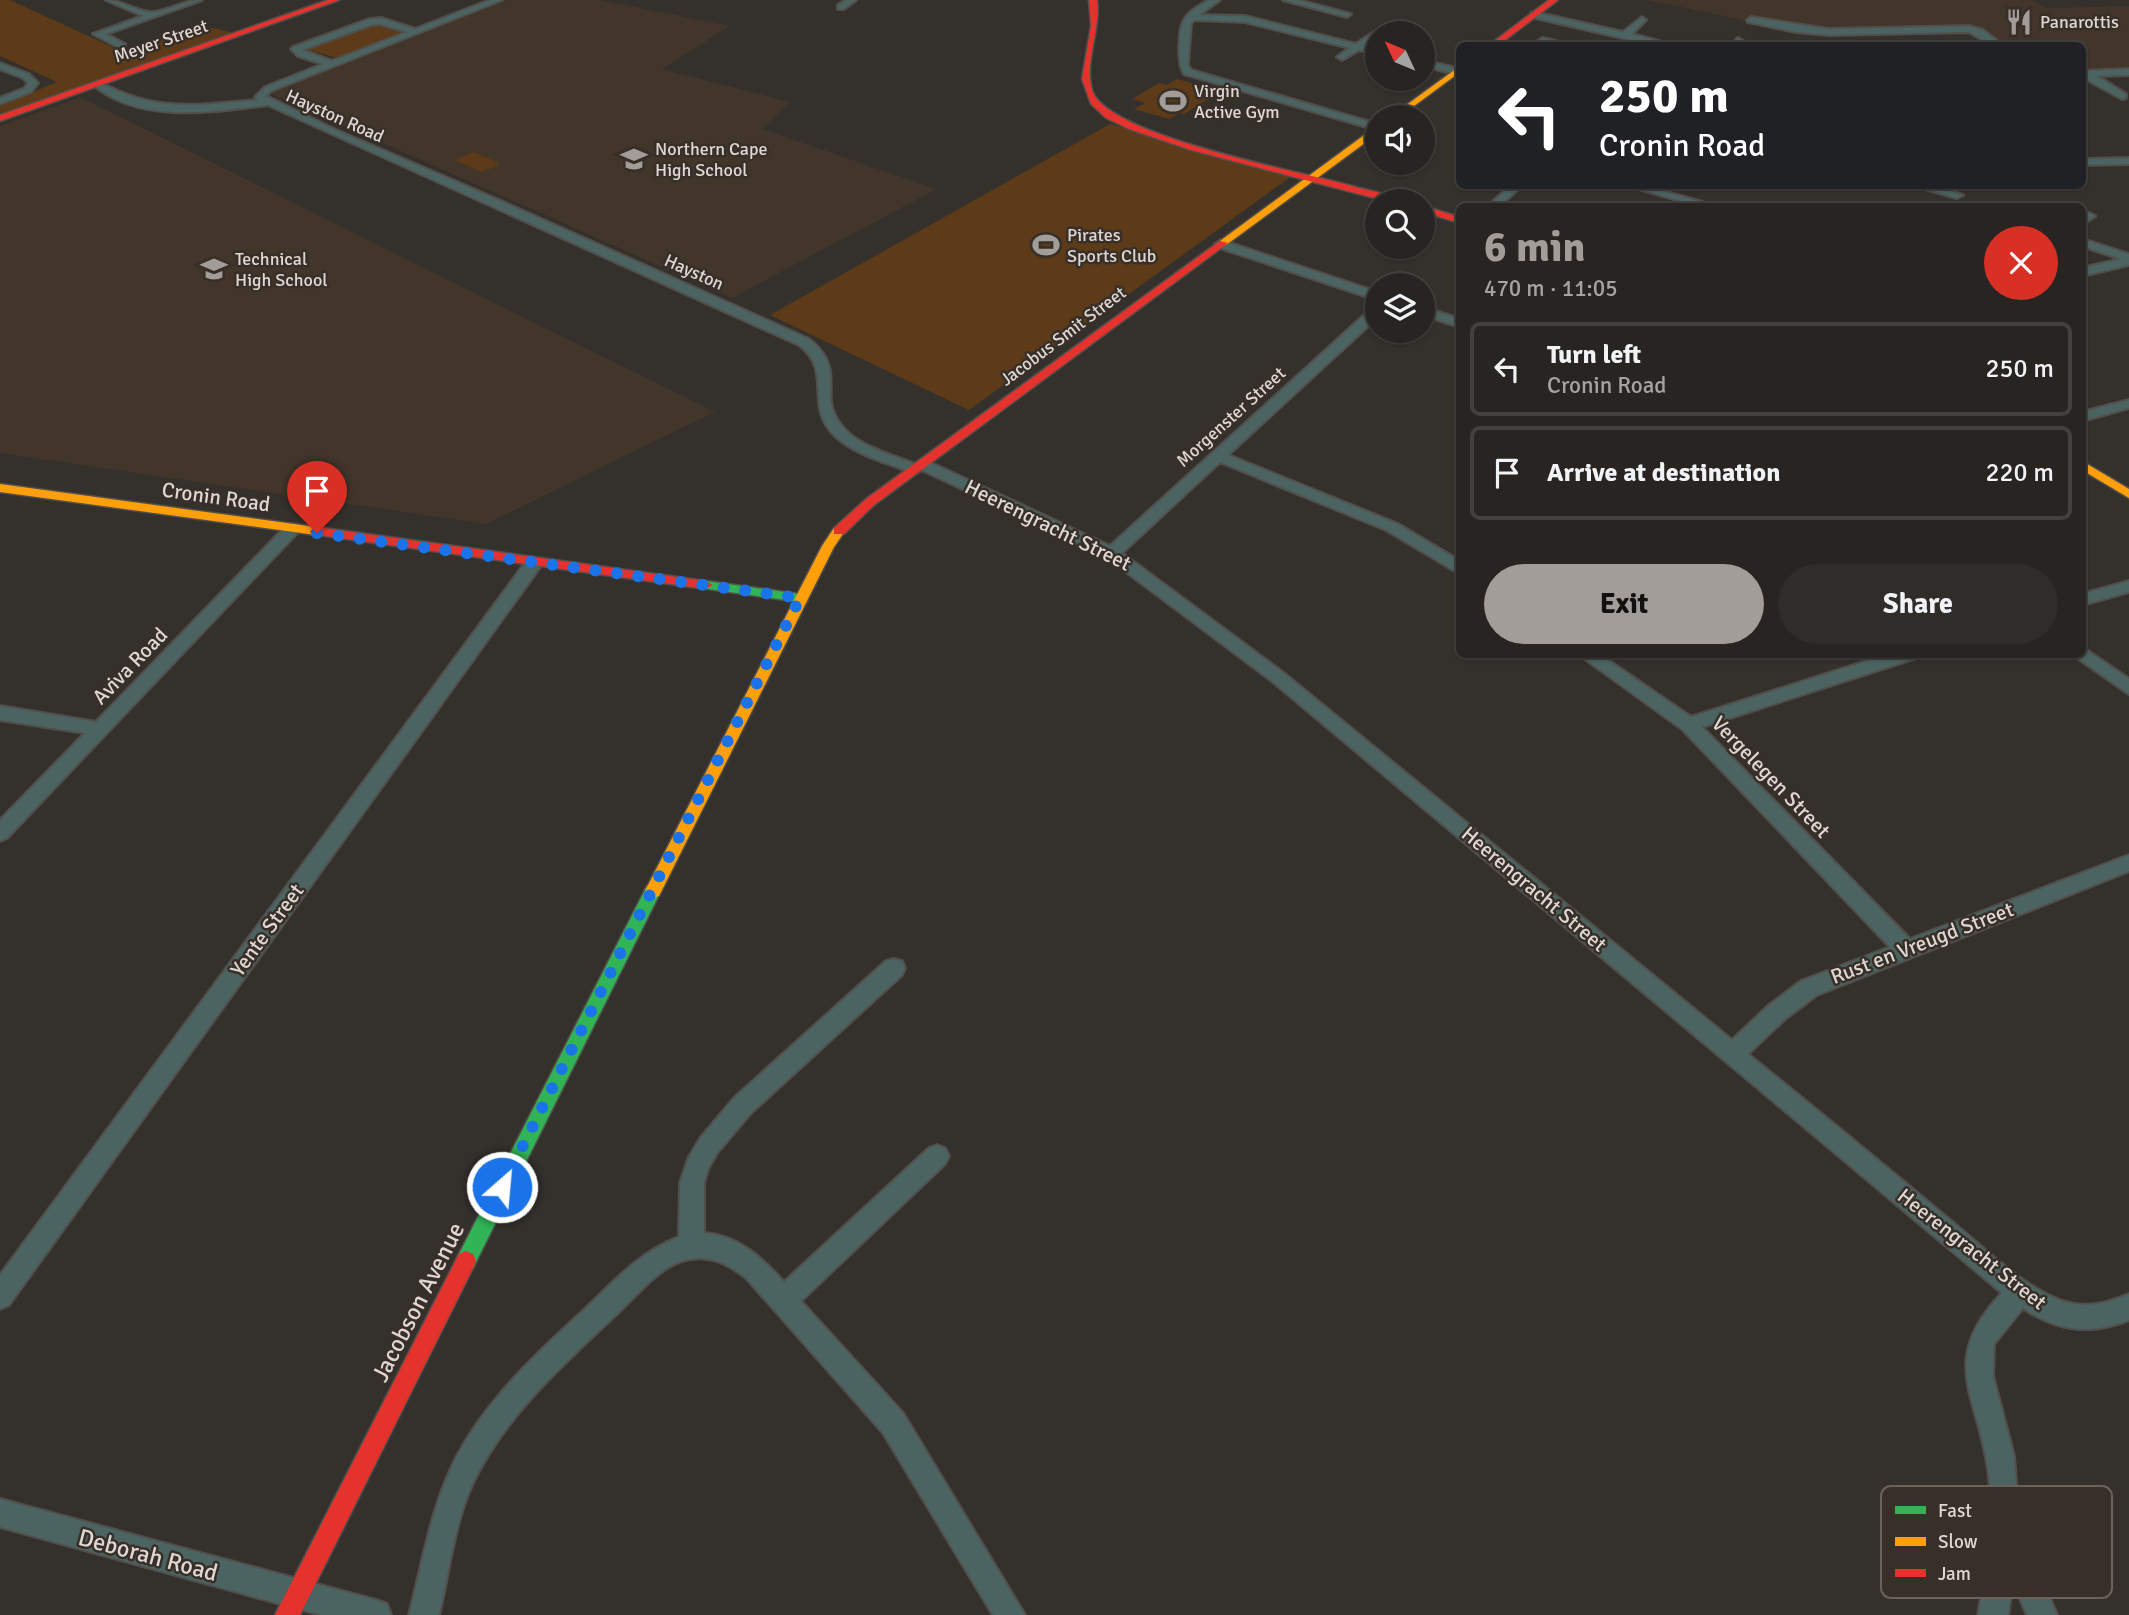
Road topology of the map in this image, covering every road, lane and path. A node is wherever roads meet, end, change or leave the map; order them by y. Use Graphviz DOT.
graph roads {
  1 [pos="110,0"];
  2 [pos="198,0"];
  3 [pos="335,0"];
  4 [pos="498,0"];
  5 [pos="852,0"];
  6 [pos="1093,0"];
  7 [pos="1216,0"];
  8 [pos="1287,0"];
  9 [pos="1554,0"];
  10 [pos="841,7"];
  11 [pos="1320,8"];
  12 [pos="1347,14"];
  13 [pos="1308,15"];
  14 [pos="1534,15"];
  15 [pos="151,16"];
  16 [pos="1191,17"];
  17 [pos="1642,20"];
  18 [pos="1751,20"];
  19 [pos="1297,22"];
  20 [pos="1286,29"];
  21 [pos="416,32"];
  22 [pos="1554,33"];
  23 [pos="1625,35"];
  24 [pos="1269,39"];
  25 [pos="1365,42"];
  26 [pos="1497,42"];
  27 [pos="1542,42"];
  28 [pos="1652,42"];
  29 [pos="1994,42"];
  30 [pos="121,46"];
  31 [pos="1358,47"];
  32 [pos="1365,49"];
  33 [pos="1342,57"];
  34 [pos="332,64"];
  35 [pos="1435,65"];
  36 [pos="0,66"];
  37 [pos="1456,70"];
  38 [pos="1239,71"];
  39 [pos="1456,71"];
  40 [pos="2129,72"];
  41 [pos="2086,74"];
  42 [pos="2086,75"];
  43 [pos="1219,83"];
  44 [pos="97,84"];
  45 [pos="1285,92"];
  46 [pos="2122,96"];
  47 [pos="1275,99"];
  48 [pos="0,101"];
  49 [pos="267,102"];
  50 [pos="1410,105"];
  51 [pos="0,118"];
  52 [pos="1365,125"];
  53 [pos="1365,137"];
  54 [pos="396,160"];
  55 [pos="2086,162"];
  56 [pos="2127,162"];
  57 [pos="1312,177"];
  58 [pos="1513,189"];
  59 [pos="1645,189"];
  60 [pos="1365,192"];
  61 [pos="1496,203"];
  62 [pos="1699,203"];
  63 [pos="1435,213"];
  64 [pos="1456,219"];
  65 [pos="2086,243"];
  66 [pos="1221,244"];
  67 [pos="2129,259"];
  68 [pos="2086,271"];
  69 [pos="1365,292"];
  70 [pos="1435,315"];
  71 [pos="1365,322"];
  72 [pos="1456,322"];
  73 [pos="2129,404"];
  74 [pos="2086,416"];
  75 [pos="1217,456"];
  76 [pos="918,466"];
  77 [pos="2086,467"];
  78 [pos="0,488"];
  79 [pos="2129,494"];
  80 [pos="292,529"];
  81 [pos="1112,553"];
  82 [pos="534,563"];
  83 [pos="1456,567"];
  84 [pos="2129,586"];
  85 [pos="800,598"];
  86 [pos="2086,599"];
  87 [pos="2086,656"];
  88 [pos="1592,658"];
  89 [pos="1897,658"];
  90 [pos="2129,688"];
  91 [pos="0,713"];
  92 [pos="1689,724"];
  93 [pos="101,729"];
  94 [pos="0,833"];
  95 [pos="2129,863"];
  96 [pos="1907,950"];
  97 [pos="894,968"];
  98 [pos="1733,1054"];
  99 [pos="937,1156"];
  100 [pos="691,1247"];
  101 [pos="2021,1292"];
  102 [pos="0,1296"];
  103 [pos="783,1300"];
  104 [pos="2129,1307"];
  105 [pos="2003,1486"];
  106 [pos="0,1513"];
  107 [pos="2035,1598"];
  108 [pos="291,1605"];
  109 [pos="376,1615"];
  110 [pos="424,1615"];
  111 [pos="1010,1615"];
  112 [pos="2042,1615"];
  1 -- 15 [label="street"];
  2 -- 15 [label="street"];
  3 -- 44 [label="street, Meyer Street"];
  4 -- 21 [label="street, Hayston Road"];
  5 -- 10 [label="street"];
  6 -- 57 [label="street"];
  7 -- 16 [label="street"];
  8 -- 11 [label="street"];
  9 -- 14 [label="street"];
  11 -- 12 [label="street"];
  11 -- 13 [label="street"];
  14 -- 23 [label="street"];
  14 -- 26 [label="street"];
  15 -- 30 [label="street"];
  16 -- 20 [label="street"];
  16 -- 43 [label="street"];
  17 -- 23 [label="street"];
  18 -- 29 [label="street"];
  19 -- 20 [label="street"];
  20 -- 24 [label="street"];
  20 -- 31 [label="street"];
  21 -- 34 [label="street, Hayston Road"];
  21 -- 34 [label="street"];
  22 -- 27 [label="street"];
  23 -- 28 [label="street"];
  25 -- 31 [label="street"];
  31 -- 32 [label="street"];
  31 -- 33 [label="street"];
  34 -- 49 [label="street, Hayston Road"];
  35 -- 37 [label="street"];
  36 -- 48 [label="street"];
  38 -- 43 [label="street"];
  39 -- 50 [label="street"];
  40 -- 41 [label="street"];
  42 -- 46 [label="street"];
  43 -- 47 [label="street"];
  44 -- 49 [label="street"];
  44 -- 51 [label="street, Meyer Street"];
  45 -- 47 [label="street"];
  47 -- 52 [label="street"];
  49 -- 54 [label="street, Hayston Road"];
  53 -- 57 [label="street, Jacobus Smit Street"];
  54 -- 76 [label="street, Hayston"];
  55 -- 56 [label="street"];
  57 -- 60 [label="street"];
  57 -- 66 [label="street, Jacobus Smit Street"];
  58 -- 61 [label="street"];
  59 -- 62 [label="street"];
  63 -- 64 [label="street"];
  65 -- 67 [label="street"];
  66 -- 69 [label="street"];
  66 -- 76 [label="street, Jacobus Smit Street"];
  67 -- 68 [label="street"];
  70 -- 72 [label="street"];
  71 -- 75 [label="street, Morgenster Street"];
  73 -- 74 [label="street"];
  75 -- 81 [label="street, Morgenster Street"];
  75 -- 83 [label="street"];
  76 -- 81 [label="street, Heerengracht Street"];
  76 -- 85 [label="street, Jacobus Smit Street"];
  77 -- 79 [label="street"];
  78 -- 80 [label="street, Cronin Road"];
  80 -- 82 [label="street, Cronin Road"];
  80 -- 93 [label="street, Aviva Road"];
  81 -- 98 [label="street, Heerengracht Street"];
  82 -- 85 [label="street, Cronin Road"];
  82 -- 102 [label="street, Yente Street"];
  84 -- 86 [label="street"];
  85 -- 108 [label="street, Jacobson Avenue"];
  87 -- 90 [label="street"];
  88 -- 92 [label="street, Vergelegen Street"];
  89 -- 92 [label="street"];
  91 -- 93 [label="street"];
  92 -- 96 [label="street, Vergelegen Street"];
  93 -- 94 [label="street, Aviva Road"];
  95 -- 96 [label="street, Rust en Vreugd Street"];
  96 -- 98 [label="street, Rust en Vreugd Street"];
  97 -- 100 [label="street"];
  98 -- 101 [label="street, Heerengracht Street"];
  99 -- 103 [label="street"];
  100 -- 103 [label="street"];
  100 -- 110 [label="street"];
  101 -- 104 [label="street, Heerengracht Street"];
  101 -- 105 [label="street"];
  103 -- 111 [label="street"];
  106 -- 108 [label="street, Deborah Road"];
  107 -- 112 [label="street"];
  108 -- 109 [label="street, Deborah Road"];
}
